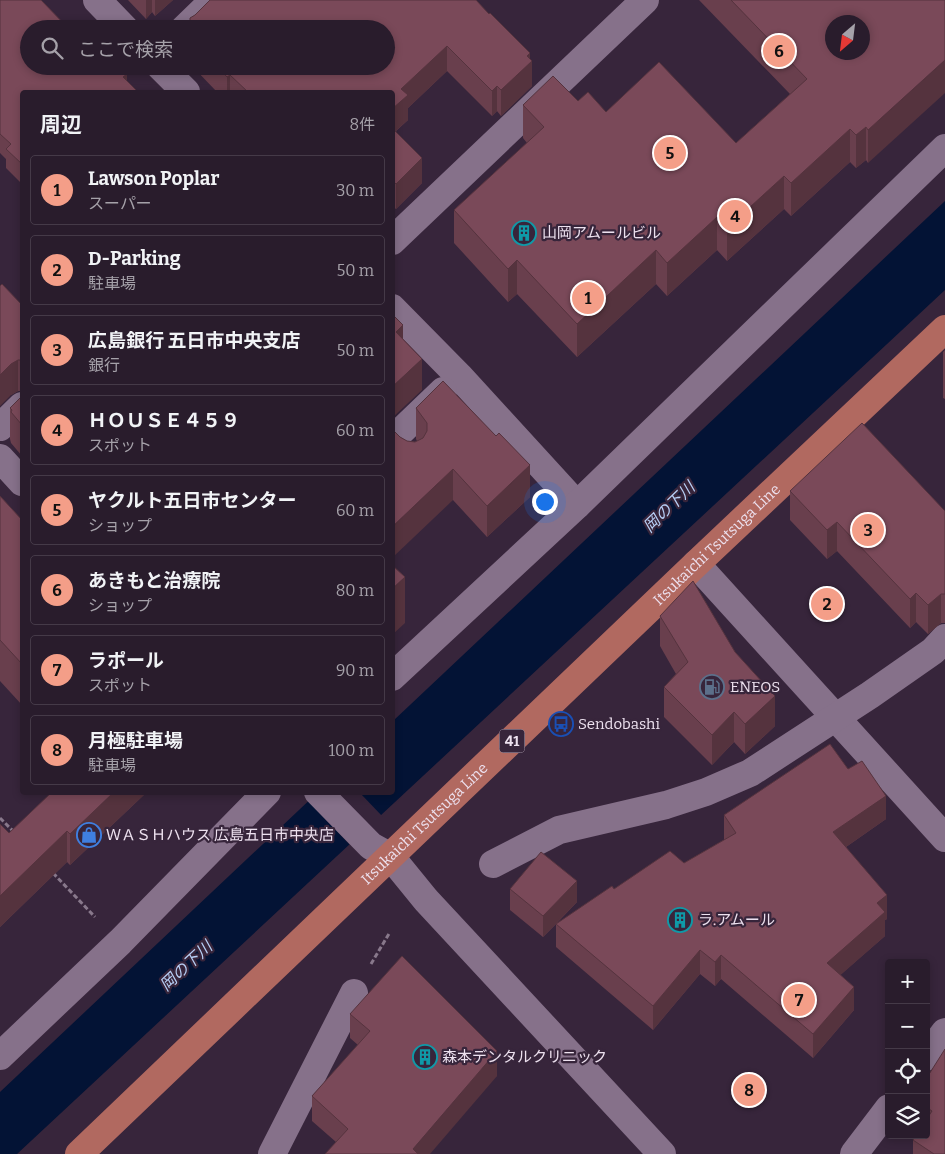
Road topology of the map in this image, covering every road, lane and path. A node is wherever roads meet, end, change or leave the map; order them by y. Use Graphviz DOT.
graph roads {
  1 [pos="98,0"];
  2 [pos="214,0"];
  3 [pos="645,0"];
  4 [pos="117,20"];
  5 [pos="193,20"];
  6 [pos="169,75"];
  7 [pos="184,90"];
  8 [pos="945,148"];
  9 [pos="395,238"];
  10 [pos="395,311"];
  11 [pos="945,329"];
  12 [pos="459,376"];
  13 [pos="20,408"];
  14 [pos="0,427"];
  15 [pos="395,436"];
  16 [pos="395,440"];
  17 [pos="0,458"];
  18 [pos="412,458"];
  19 [pos="20,480"];
  20 [pos="577,505"];
  21 [pos="696,564"];
  22 [pos="945,638"];
  23 [pos="395,673"];
  24 [pos="836,716"];
  25 [pos="264,795"];
  26 [pos="321,795"];
  27 [pos="0,818"];
  28 [pos="945,838"];
  29 [pos="20,839"];
  30 [pos="381,851"];
  31 [pos="493,864"];
  32 [pos="47,866"];
  33 [pos="120,942"];
  34 [pos="354,993"];
  35 [pos="945,1032"];
  36 [pos="930,1052"];
  37 [pos="0,1056"];
  38 [pos="885,1113"];
  39 [pos="79,1154"];
  40 [pos="272,1154"];
  41 [pos="662,1154"];
  42 [pos="854,1154"];
  1 -- 4 [label="street"];
  2 -- 5 [label="street"];
  3 -- 9 [label="street"];
  6 -- 7 [label="street"];
  8 -- 20 [label="street"];
  10 -- 12 [label="street"];
  11 -- 21 [label="main road, Itsukaichi Tsutsuga Line / 41"];
  12 -- 15 [label="street"];
  12 -- 20 [label="street"];
  13 -- 14 [label="street"];
  16 -- 18 [label="street"];
  17 -- 19 [label="street"];
  20 -- 23 [label="street"];
  21 -- 24 [label="street"];
  21 -- 30 [label="main road, Itsukaichi Tsutsuga Line / 41"];
  22 -- 24 [label="street"];
  24 -- 28 [label="street"];
  24 -- 31 [label="street"];
  25 -- 33 [label="street"];
  26 -- 30 [label="street"];
  27 -- 29 [label="path"];
  30 -- 39 [label="main road, Itsukaichi Tsutsuga Line / 41"];
  30 -- 41 [label="street"];
  32 -- 33 [label="path"];
  33 -- 37 [label="street"];
  34 -- 40 [label="street"];
  35 -- 36 [label="street"];
  38 -- 42 [label="street"];
}
